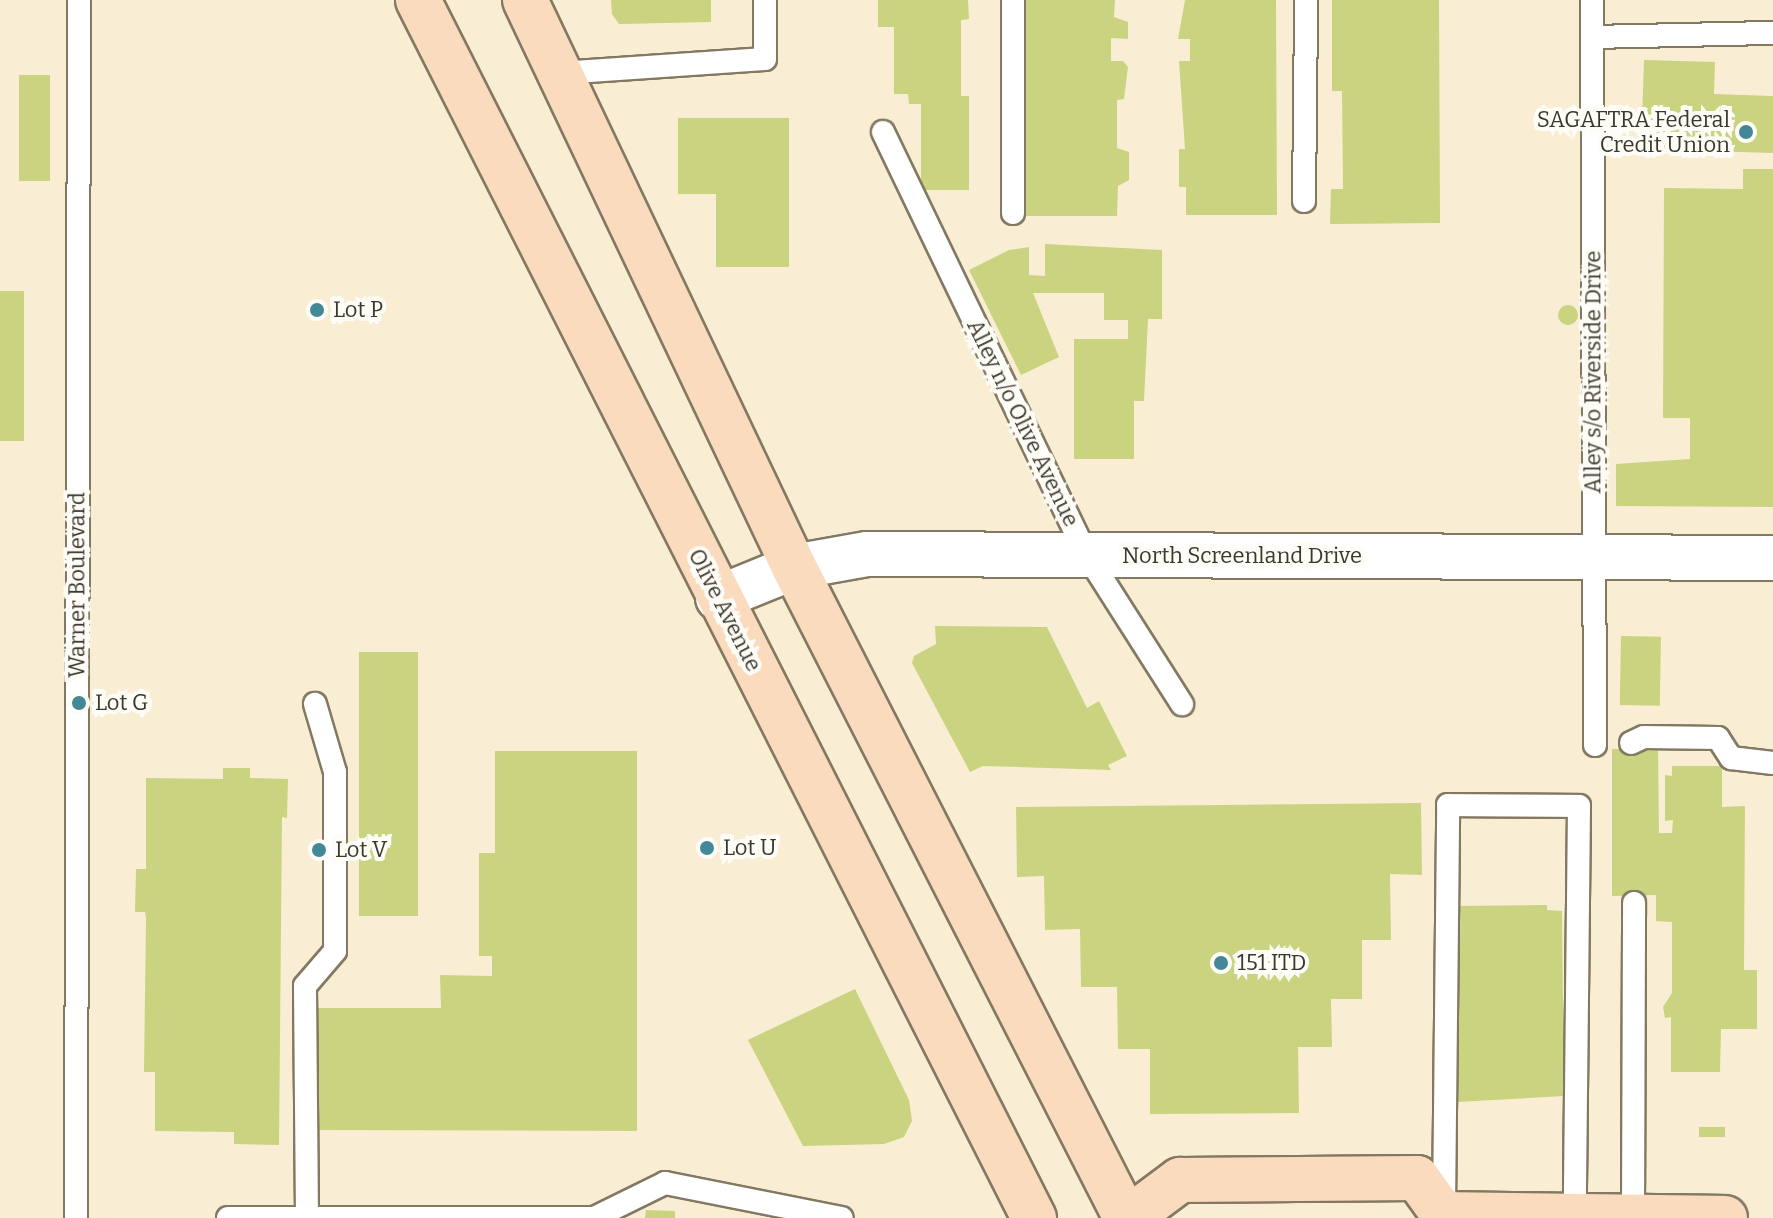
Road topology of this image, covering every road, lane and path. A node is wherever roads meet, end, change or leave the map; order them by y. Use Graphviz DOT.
graph roads {
  1 [pos="79,0"];
  2 [pos="418,0"];
  3 [pos="525,0"];
  4 [pos="765,0"];
  5 [pos="1013,0"];
  6 [pos="1306,0"];
  7 [pos="1592,0"];
  8 [pos="1773,33"];
  9 [pos="1592,37"];
  10 [pos="560,73"];
  11 [pos="883,132"];
  12 [pos="1304,201"];
  13 [pos="1013,213"];
  14 [pos="1087,555"];
  15 [pos="1594,558"];
  16 [pos="1773,558"];
  17 [pos="794,567"];
  18 [pos="718,598"];
  19 [pos="315,704"];
  20 [pos="1182,704"];
  21 [pos="1631,743"];
  22 [pos="1595,745"];
  23 [pos="1773,763"];
  24 [pos="1634,903"];
  25 [pos="1575,1213"];
  26 [pos="1633,1213"];
  27 [pos="1442,1216"];
  28 [pos="307,1217"];
  29 [pos="597,1217"];
  30 [pos="76,1218"];
  31 [pos="228,1218"];
  32 [pos="842,1218"];
  33 [pos="1034,1218"];
  34 [pos="1128,1218"];
  35 [pos="1725,1218"];
  1 -- 30 [label="lane, Warner Boulevard"];
  2 -- 18 [label="main road, Olive Avenue"];
  3 -- 10 [label="main road"];
  4 -- 10 [label="lane"];
  5 -- 13 [label="lane"];
  6 -- 12 [label="lane"];
  7 -- 9 [label="lane, Alley s/o Riverside Drive"];
  8 -- 9 [label="lane"];
  9 -- 15 [label="lane, Alley s/o Riverside Drive"];
  10 -- 17 [label="main road"];
  11 -- 14 [label="lane, Alley n/o Olive Avenue"];
  14 -- 15 [label="street, North Screenland Drive"];
  14 -- 17 [label="street, North Screenland Drive"];
  14 -- 20 [label="lane, Alley n/o Olive Avenue"];
  15 -- 16 [label="street, North Screenland Drive"];
  15 -- 22 [label="lane, Alley s/o Riverside Drive"];
  17 -- 18 [label="street, North Screenland Drive"];
  17 -- 34 [label="main road"];
  18 -- 33 [label="main road, Olive Avenue"];
  19 -- 28 [label="lane"];
  21 -- 23 [label="lane"];
  24 -- 26 [label="lane"];
  25 -- 26 [label="main road"];
  25 -- 27 [label="main road"];
  25 -- 27 [label="lane"];
  26 -- 35 [label="main road"];
  27 -- 34 [label="main road"];
  28 -- 29 [label="lane"];
  28 -- 31 [label="lane"];
  29 -- 32 [label="lane"];
}
